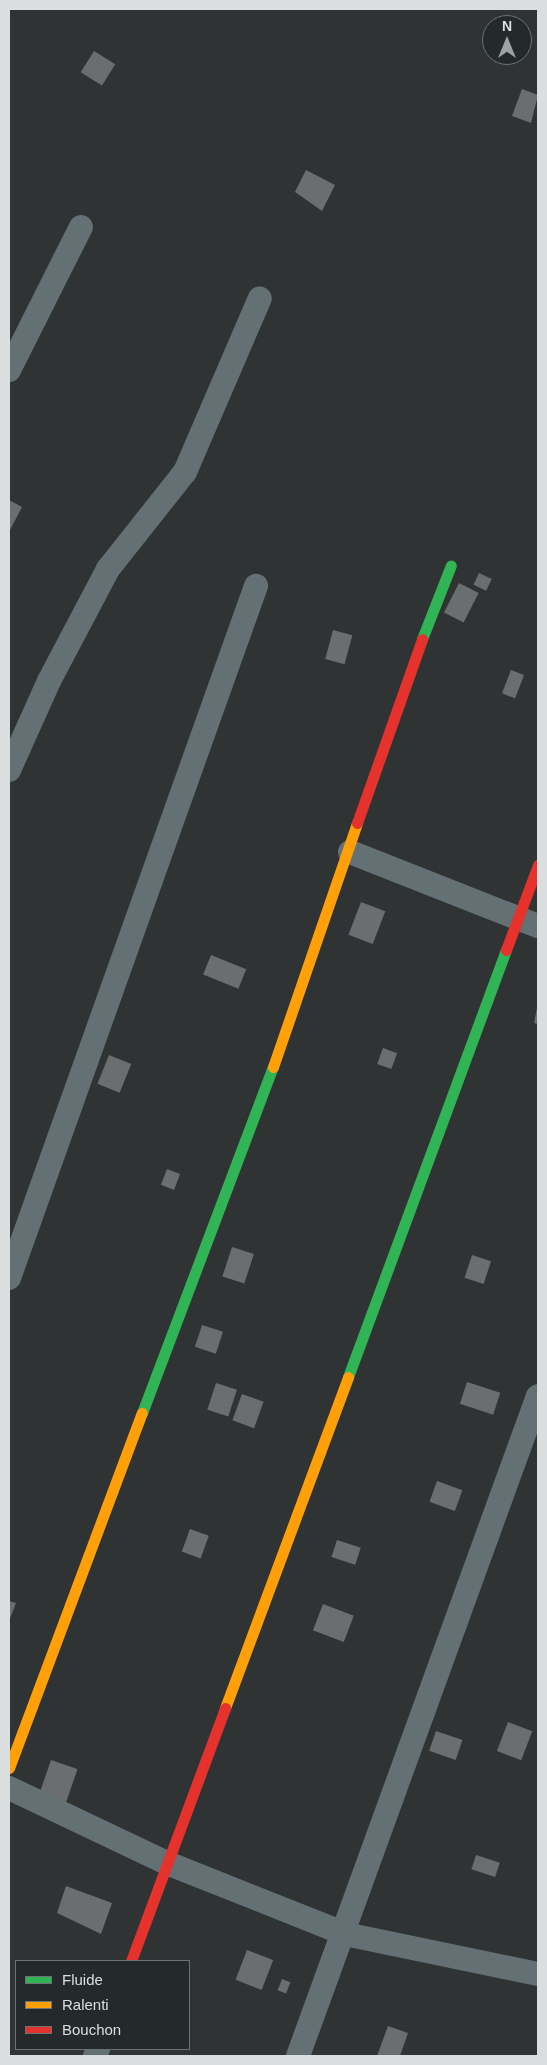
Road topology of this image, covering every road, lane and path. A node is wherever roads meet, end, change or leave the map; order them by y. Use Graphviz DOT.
graph roads {
  1 [pos="81,227"];
  2 [pos="260,298"];
  3 [pos="9,370"];
  4 [pos="451,564"];
  5 [pos="256,586"];
  6 [pos="9,770"];
  7 [pos="350,852"];
  8 [pos="538,865"];
  9 [pos="529,922"];
  10 [pos="9,1278"];
  11 [pos="538,1396"];
  12 [pos="9,1768"];
  13 [pos="9,1788"];
  14 [pos="167,1863"];
  15 [pos="345,1934"];
  16 [pos="131,1960"];
  17 [pos="538,1974"];
  18 [pos="298,2056"];
  1 -- 3 [label="street"];
  2 -- 6 [label="street"];
  4 -- 7 [label="street"];
  5 -- 10 [label="street"];
  7 -- 9 [label="street"];
  7 -- 12 [label="street"];
  8 -- 9 [label="street"];
  9 -- 14 [label="street"];
  11 -- 15 [label="street"];
  13 -- 14 [label="street"];
  14 -- 15 [label="street"];
  14 -- 16 [label="street"];
  15 -- 17 [label="street"];
  15 -- 18 [label="street"];
}
